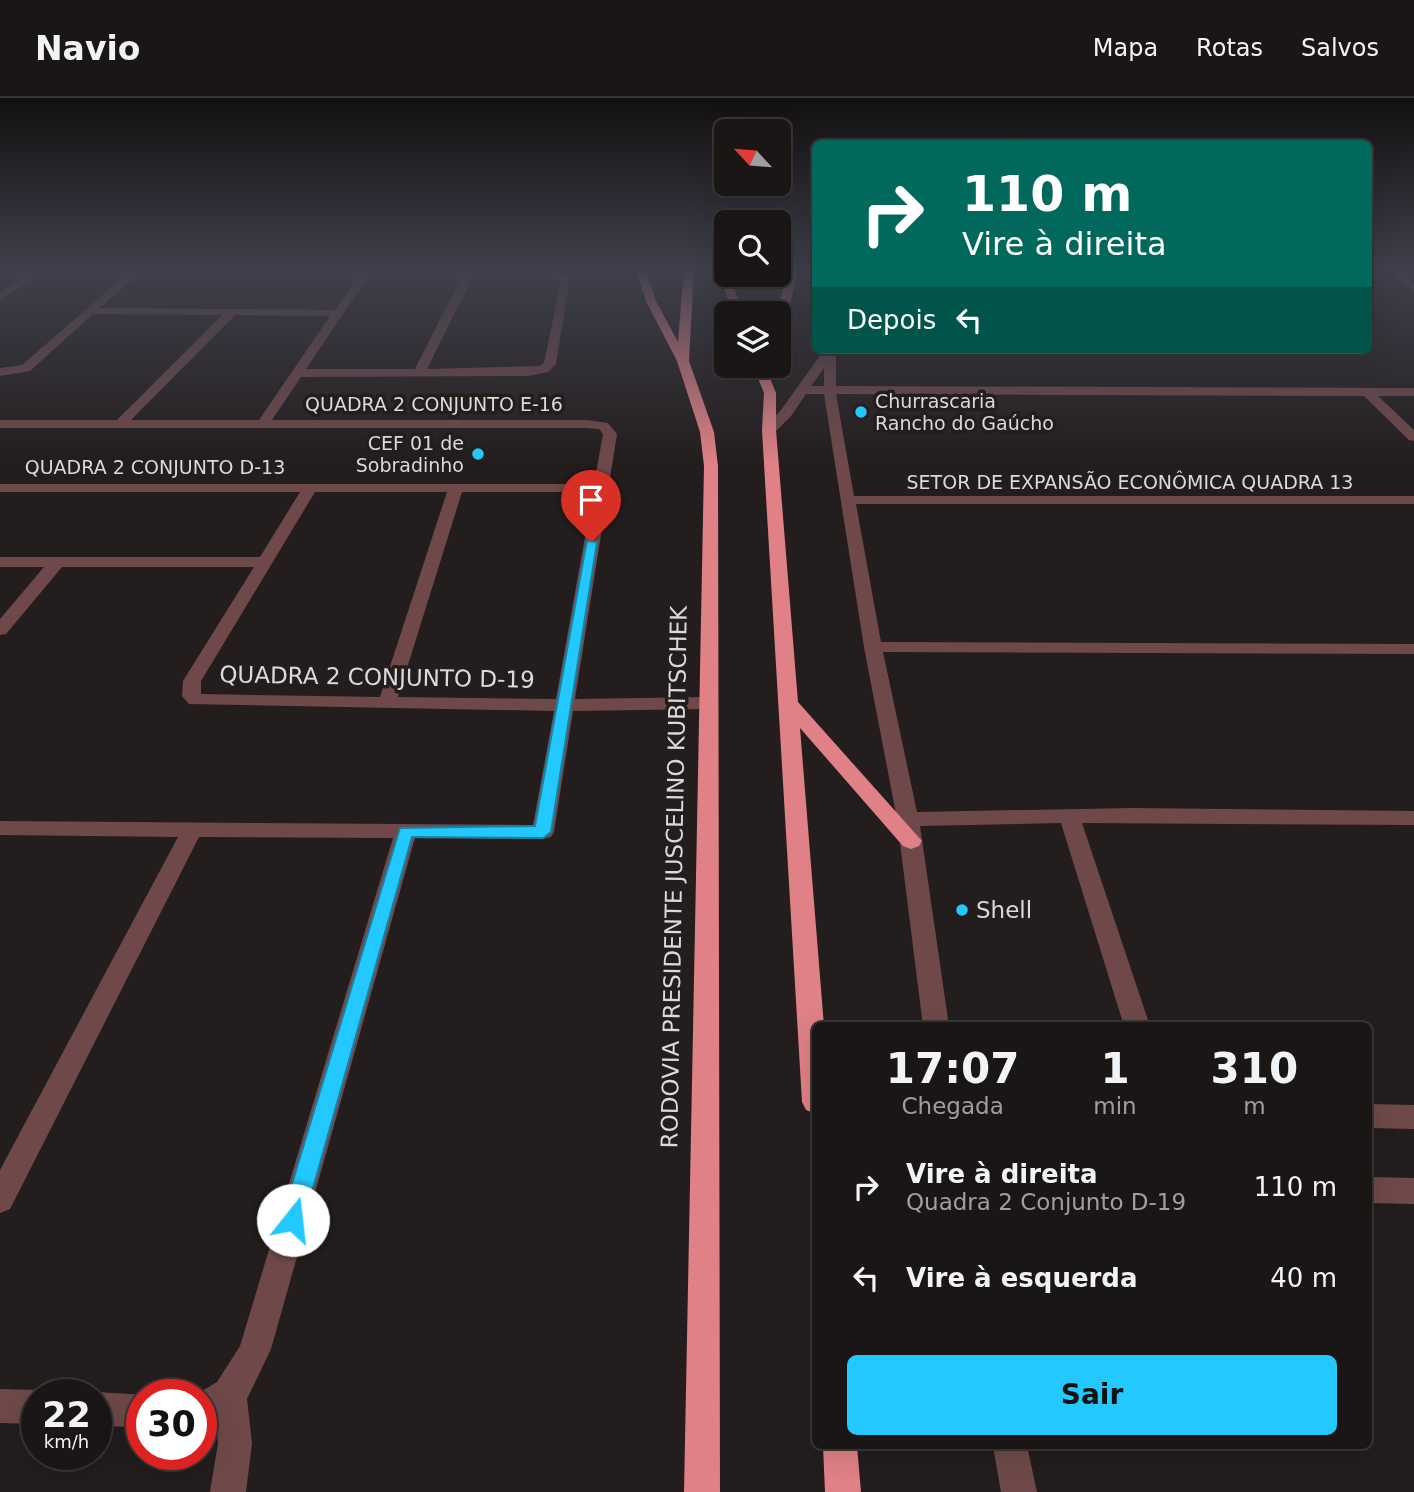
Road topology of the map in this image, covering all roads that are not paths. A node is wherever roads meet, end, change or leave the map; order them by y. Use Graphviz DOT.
graph roads {
  1 [pos="64,333"];
  2 [pos="211,333"];
  3 [pos="325,333"];
  4 [pos="439,333"];
  5 [pos="556,333"];
  6 [pos="668,333"];
  7 [pos="685,333"];
  8 [pos="828,354"];
  9 [pos="830,354"];
  10 [pos="683,362"];
  11 [pos="0,372"];
  12 [pos="296,373"];
  13 [pos="419,373"];
  14 [pos="764,378"];
  15 [pos="771,378"];
  16 [pos="801,390"];
  17 [pos="830,390"];
  18 [pos="1414,392"];
  19 [pos="770,393"];
  20 [pos="1368,393"];
  21 [pos="264,422"];
  22 [pos="121,424"];
  23 [pos="3,427"];
  24 [pos="769,430"];
  25 [pos="1414,436"];
  26 [pos="0,488"];
  27 [pos="310,488"];
  28 [pos="456,488"];
  29 [pos="600,488"];
  30 [pos="847,500"];
  31 [pos="1414,500"];
  32 [pos="0,562"];
  33 [pos="57,562"];
  34 [pos="265,562"];
  35 [pos="0,630"];
  36 [pos="873,647"];
  37 [pos="1414,649"];
  38 [pos="787,702"];
  39 [pos="387,703"];
  40 [pos="708,703"];
  41 [pos="564,705"];
  42 [pos="1069,816"];
  43 [pos="1414,818"];
  44 [pos="0,828"];
  45 [pos="192,830"];
  46 [pos="910,830"];
  47 [pos="406,832"];
  48 [pos="935,1022"];
  49 [pos="1136,1022"];
  50 [pos="812,1047"];
  51 [pos="1372,1116"];
  52 [pos="1414,1117"];
  53 [pos="1372,1191"];
  54 [pos="1414,1191"];
  55 [pos="0,1199"];
  56 [pos="217,1400"];
  57 [pos="0,1406"];
  58 [pos="217,1406"];
  59 [pos="21,1407"];
  60 [pos="840,1449"];
  61 [pos="1011,1449"];
  62 [pos="228,1492"];
  63 [pos="702,1492"];
  64 [pos="843,1492"];
  65 [pos="1019,1492"];
  1 -- 11 [label="street"];
  2 -- 22 [label="street"];
  3 -- 12 [label="street"];
  4 -- 13 [label="street"];
  5 -- 13 [label="street, QUADRA 2 CONJUNTO E-16"];
  6 -- 10 [label="highway"];
  7 -- 10 [label="highway, RODOVIA PRESIDENTE JUSCELINO KUBITSCHEK"];
  8 -- 16 [label="street"];
  9 -- 17 [label="street"];
  10 -- 40 [label="highway, RODOVIA PRESIDENTE JUSCELINO KUBITSCHEK"];
  12 -- 13 [label="street, QUADRA 2 CONJUNTO E-16"];
  12 -- 21 [label="street"];
  14 -- 19 [label="highway"];
  15 -- 19 [label="highway"];
  16 -- 17 [label="street"];
  16 -- 24 [label="street"];
  17 -- 20 [label="street"];
  17 -- 30 [label="street"];
  18 -- 20 [label="street"];
  19 -- 24 [label="highway"];
  20 -- 25 [label="street"];
  21 -- 22 [label="street, QUADRA 2 CONJUNTO E-16"];
  21 -- 29 [label="street, QUADRA 2 CONJUNTO E-16"];
  22 -- 23 [label="street, QUADRA 2 CONJUNTO E-16"];
  24 -- 38 [label="highway"];
  26 -- 27 [label="street, QUADRA 2 CONJUNTO D-13"];
  27 -- 28 [label="street, QUADRA 2 CONJUNTO D-13"];
  27 -- 34 [label="street"];
  28 -- 29 [label="street, QUADRA 2 CONJUNTO D-13"];
  28 -- 39 [label="street"];
  29 -- 41 [label="street"];
  30 -- 31 [label="street, SETOR DE EXPANSÃO ECONÔMICA QUADRA 13"];
  30 -- 36 [label="street"];
  32 -- 33 [label="street"];
  33 -- 34 [label="street"];
  33 -- 35 [label="street"];
  34 -- 39 [label="street, QUADRA 2 CONJUNTO D-19"];
  36 -- 37 [label="street"];
  36 -- 46 [label="street"];
  38 -- 46 [label="highway"];
  38 -- 50 [label="highway"];
  39 -- 41 [label="street, QUADRA 2 CONJUNTO D-19"];
  40 -- 41 [label="street, QUADRA 2 CONJUNTO D-19"];
  40 -- 63 [label="highway, RODOVIA PRESIDENTE JUSCELINO KUBITSCHEK"];
  41 -- 47 [label="street"];
  42 -- 43 [label="street"];
  42 -- 46 [label="street"];
  42 -- 49 [label="street"];
  44 -- 45 [label="street"];
  45 -- 47 [label="street"];
  45 -- 55 [label="street"];
  46 -- 48 [label="street"];
  47 -- 56 [label="street"];
  51 -- 52 [label="street"];
  53 -- 54 [label="street"];
  57 -- 59 [label="street"];
  58 -- 62 [label="street"];
  60 -- 64 [label="highway"];
  61 -- 65 [label="street"];
}
